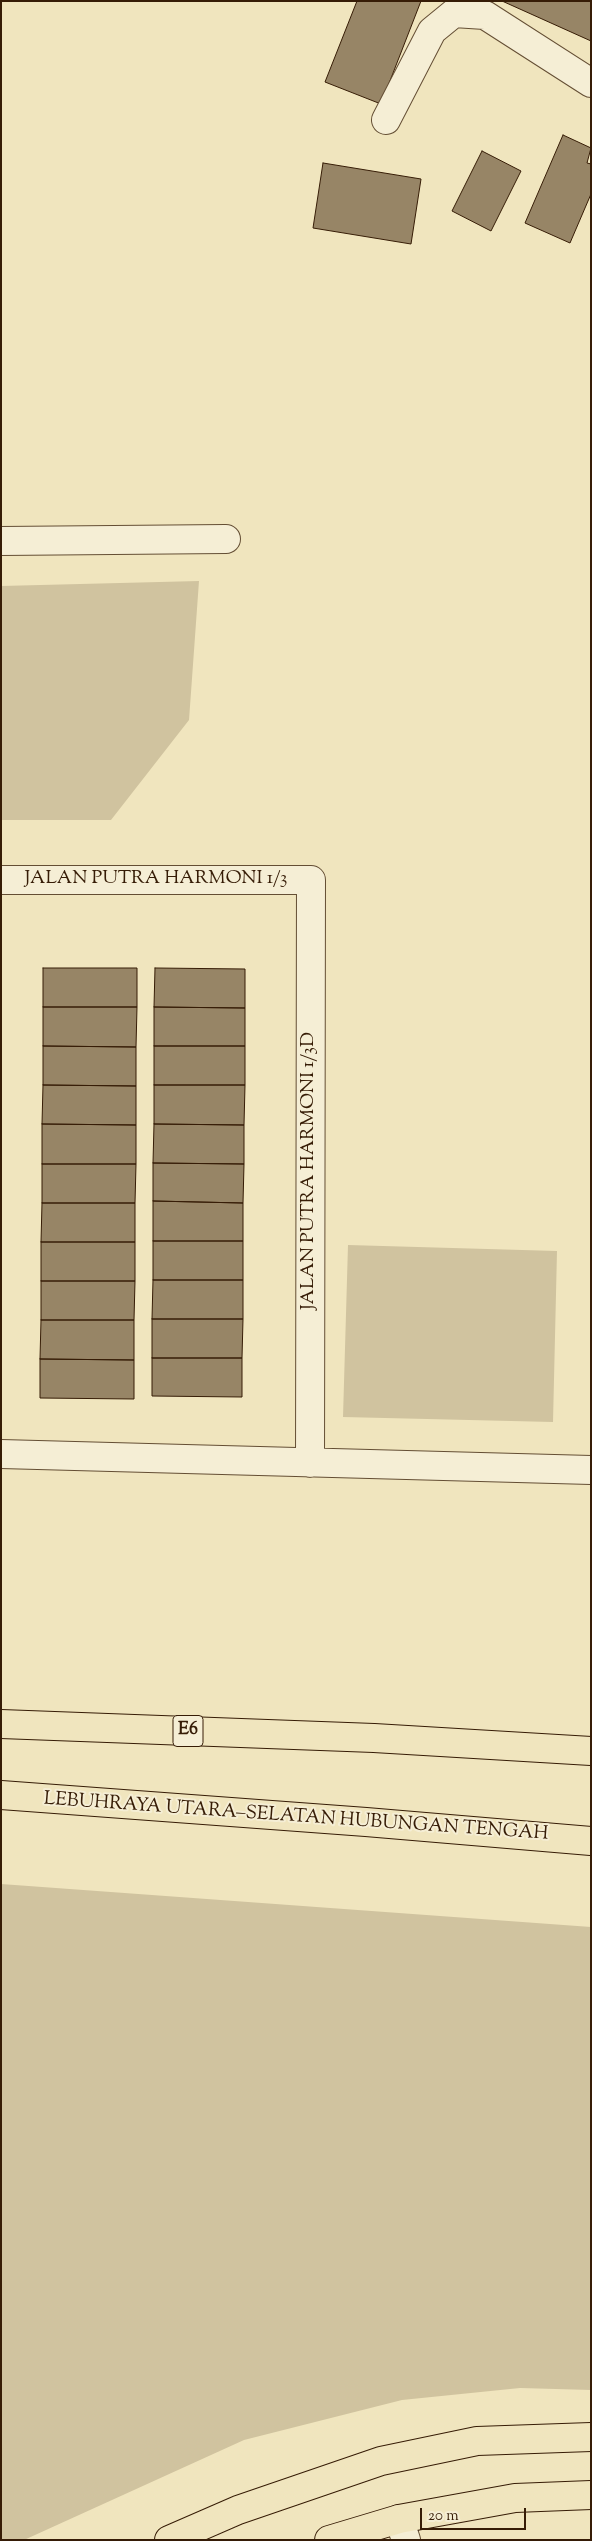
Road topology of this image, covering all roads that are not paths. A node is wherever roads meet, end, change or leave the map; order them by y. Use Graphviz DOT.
graph roads {
  1 [pos="591,83"];
  2 [pos="386,120"];
  3 [pos="226,538"];
  4 [pos="1,541"];
  5 [pos="1,880"];
  6 [pos="310,880"];
  7 [pos="1,1454"];
  8 [pos="310,1462"];
  9 [pos="591,1470"];
  10 [pos="1,1724"];
  11 [pos="591,1751"];
  12 [pos="1,1795"];
  13 [pos="591,1841"];
  14 [pos="591,2437"];
  15 [pos="591,2495"];
  16 [pos="402,2529"];
  17 [pos="169,2540"];
  18 [pos="329,2540"];
  1 -- 2 [label="street"];
  3 -- 4 [label="street"];
  5 -- 6 [label="street, JALAN PUTRA HARMONI 1/3"];
  6 -- 8 [label="street, JALAN PUTRA HARMONI 1/3D"];
  7 -- 8 [label="street"];
  8 -- 9 [label="street"];
  10 -- 11 [label="main road, E6"];
  12 -- 13 [label="main road, LEBUHRAYA UTARA–SELATAN HUBUNGAN TENGAH"];
  14 -- 17 [label="main road"];
  15 -- 16 [label="main road"];
  16 -- 18 [label="main road"];
}
